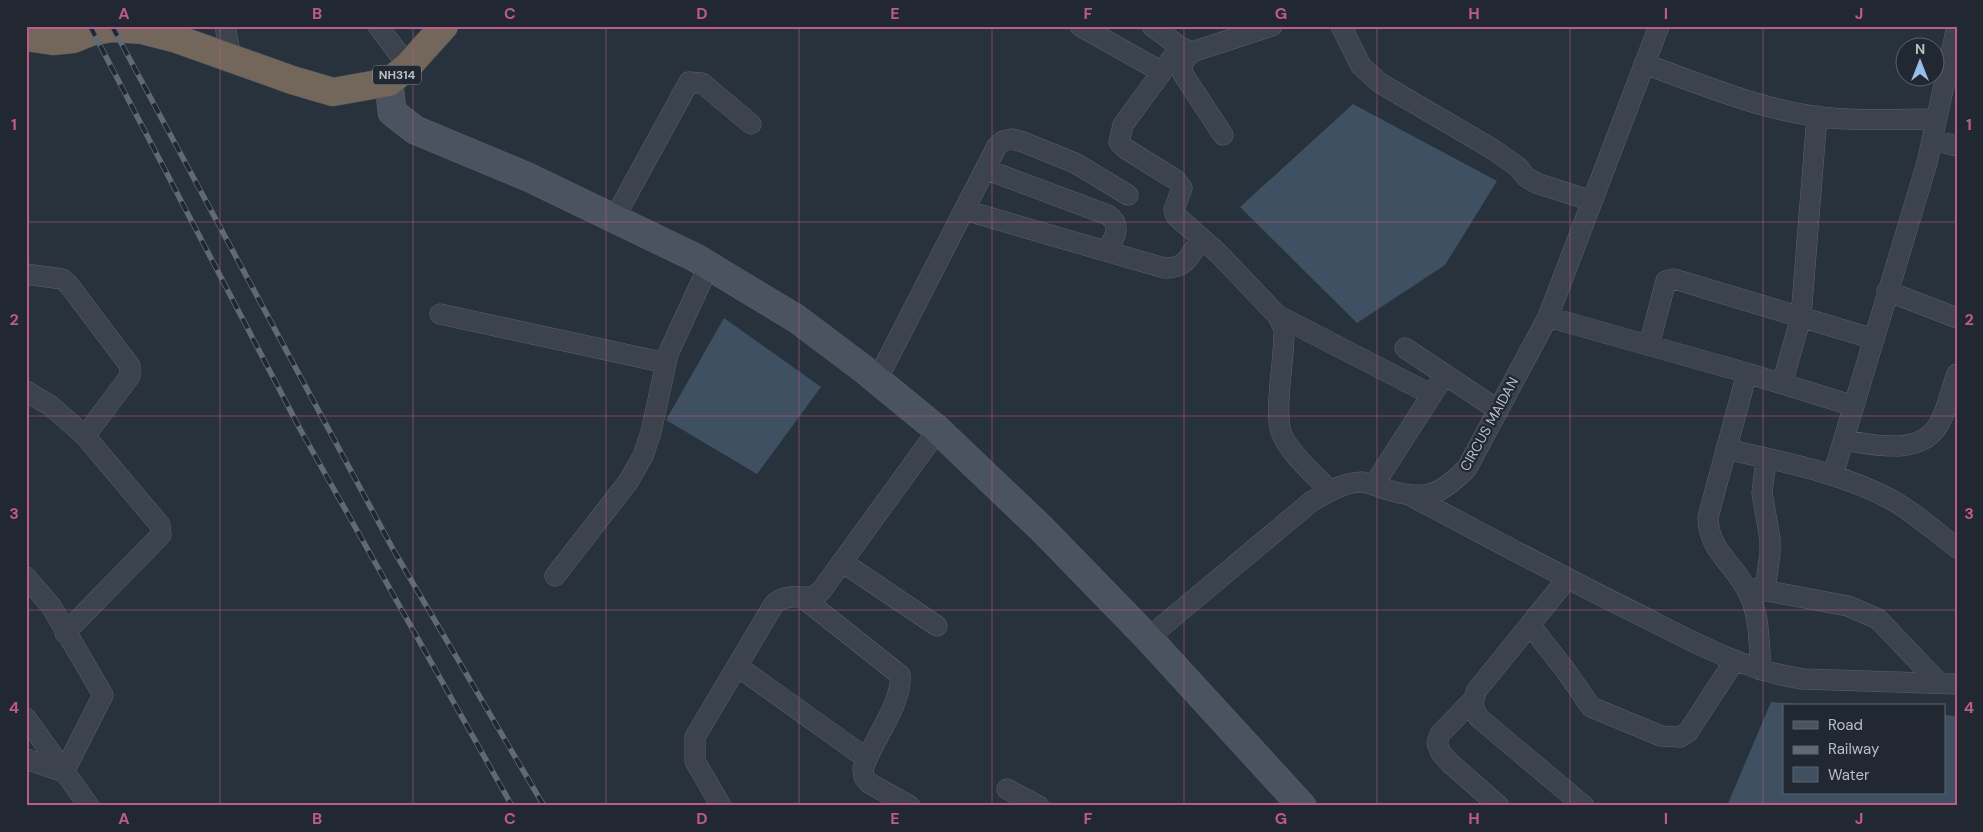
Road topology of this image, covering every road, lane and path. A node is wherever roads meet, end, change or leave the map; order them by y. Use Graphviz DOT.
graph roads {
  1 [pos="225,26"];
  2 [pos="378,26"];
  3 [pos="444,26"];
  4 [pos="1080,26"];
  5 [pos="1152,26"];
  6 [pos="1272,26"];
  7 [pos="1341,26"];
  8 [pos="1659,26"];
  9 [pos="1957,26"];
  10 [pos="1228,34"];
  11 [pos="26,37"];
  12 [pos="1186,49"];
  13 [pos="230,57"];
  14 [pos="1644,64"];
  15 [pos="1162,72"];
  16 [pos="399,74"];
  17 [pos="1817,116"];
  18 [pos="1936,119"];
  19 [pos="751,124"];
  20 [pos="1223,135"];
  21 [pos="1932,140"];
  22 [pos="1957,146"];
  23 [pos="985,169"];
  24 [pos="1128,195"];
  25 [pos="1592,201"];
  26 [pos="964,210"];
  27 [pos="614,217"];
  28 [pos="1201,238"];
  29 [pos="1107,252"];
  30 [pos="709,265"];
  31 [pos="26,274"];
  32 [pos="1887,291"];
  33 [pos="440,314"];
  34 [pos="1277,316"];
  35 [pos="1548,317"];
  36 [pos="1801,317"];
  37 [pos="1957,318"];
  38 [pos="1874,339"];
  39 [pos="1649,346"];
  40 [pos="1405,348"];
  41 [pos="666,363"];
  42 [pos="1747,373"];
  43 [pos="1445,374"];
  44 [pos="1957,374"];
  45 [pos="877,380"];
  46 [pos="1782,384"];
  47 [pos="26,391"];
  48 [pos="1432,395"];
  49 [pos="1854,406"];
  50 [pos="1498,410"];
  51 [pos="938,430"];
  52 [pos="85,436"];
  53 [pos="1844,440"];
  54 [pos="1726,449"];
  55 [pos="1766,458"];
  56 [pos="1834,475"];
  57 [pos="1374,485"];
  58 [pos="1330,491"];
  59 [pos="1411,496"];
  60 [pos="1957,548"];
  61 [pos="842,562"];
  62 [pos="555,576"];
  63 [pos="26,577"];
  64 [pos="1567,579"];
  65 [pos="1746,587"];
  66 [pos="1765,591"];
  67 [pos="803,598"];
  68 [pos="1530,625"];
  69 [pos="937,626"];
  70 [pos="65,633"];
  71 [pos="1148,638"];
  72 [pos="1734,660"];
  73 [pos="737,666"];
  74 [pos="1761,670"];
  75 [pos="1948,684"];
  76 [pos="1473,700"];
  77 [pos="26,718"];
  78 [pos="866,758"];
  79 [pos="26,759"];
  80 [pos="64,772"];
  81 [pos="1007,789"];
  82 [pos="1290,802"];
  83 [pos="1579,804"];
  84 [pos="89,806"];
  85 [pos="721,806"];
  86 [pos="910,806"];
  87 [pos="1039,806"];
  88 [pos="1499,806"];
  1 -- 13 [label="street"];
  2 -- 16 [label="street"];
  3 -- 16 [label="highway, NH314"];
  4 -- 15 [label="street"];
  5 -- 12 [label="street"];
  6 -- 10 [label="street"];
  7 -- 25 [label="street"];
  8 -- 14 [label="street, CIRCUS MAIDAN"];
  9 -- 18 [label="street"];
  10 -- 12 [label="street"];
  11 -- 13 [label="highway, NH314"];
  12 -- 15 [label="street"];
  12 -- 20 [label="street"];
  13 -- 16 [label="highway, NH314"];
  14 -- 17 [label="street"];
  14 -- 25 [label="street, CIRCUS MAIDAN"];
  15 -- 28 [label="street"];
  16 -- 27 [label="street"];
  17 -- 18 [label="street"];
  17 -- 36 [label="street"];
  18 -- 21 [label="street"];
  19 -- 27 [label="street"];
  21 -- 22 [label="street"];
  21 -- 32 [label="street"];
  23 -- 24 [label="street"];
  23 -- 26 [label="street"];
  23 -- 29 [label="street"];
  25 -- 35 [label="street, CIRCUS MAIDAN"];
  26 -- 29 [label="street"];
  26 -- 45 [label="street"];
  27 -- 30 [label="street"];
  28 -- 29 [label="street"];
  28 -- 34 [label="street"];
  30 -- 41 [label="street"];
  30 -- 45 [label="street"];
  31 -- 52 [label="street"];
  32 -- 37 [label="street"];
  32 -- 38 [label="street"];
  33 -- 41 [label="street"];
  34 -- 48 [label="street"];
  34 -- 58 [label="street"];
  35 -- 39 [label="street"];
  35 -- 50 [label="street, CIRCUS MAIDAN"];
  36 -- 38 [label="street"];
  36 -- 39 [label="street"];
  36 -- 46 [label="street"];
  38 -- 49 [label="street"];
  39 -- 42 [label="street"];
  40 -- 43 [label="street"];
  41 -- 62 [label="street"];
  42 -- 46 [label="street"];
  42 -- 54 [label="street"];
  43 -- 48 [label="street"];
  43 -- 50 [label="street"];
  44 -- 53 [label="street"];
  45 -- 51 [label="street"];
  46 -- 49 [label="street"];
  47 -- 52 [label="street"];
  48 -- 57 [label="street"];
  49 -- 53 [label="street"];
  50 -- 59 [label="street, CIRCUS MAIDAN"];
  51 -- 61 [label="street"];
  51 -- 71 [label="street"];
  52 -- 70 [label="street"];
  53 -- 56 [label="street"];
  54 -- 55 [label="street"];
  54 -- 65 [label="street"];
  55 -- 56 [label="street"];
  55 -- 66 [label="street"];
  56 -- 60 [label="street"];
  57 -- 58 [label="street, CIRCUS MAIDAN"];
  57 -- 59 [label="street, CIRCUS MAIDAN"];
  58 -- 71 [label="street, CIRCUS MAIDAN"];
  59 -- 64 [label="street"];
  61 -- 67 [label="street"];
  61 -- 69 [label="street"];
  63 -- 70 [label="street"];
  64 -- 68 [label="street"];
  64 -- 72 [label="street"];
  65 -- 66 [label="street"];
  65 -- 74 [label="street"];
  66 -- 75 [label="street"];
  67 -- 73 [label="street"];
  67 -- 78 [label="street"];
  68 -- 72 [label="street"];
  68 -- 76 [label="street"];
  70 -- 80 [label="street"];
  71 -- 82 [label="street"];
  72 -- 74 [label="street"];
  73 -- 78 [label="street"];
  73 -- 85 [label="street"];
  74 -- 75 [label="street"];
  76 -- 83 [label="street"];
  76 -- 88 [label="street"];
  77 -- 80 [label="street"];
  78 -- 86 [label="street"];
  79 -- 80 [label="street"];
  80 -- 84 [label="street"];
  81 -- 87 [label="street"];
}
